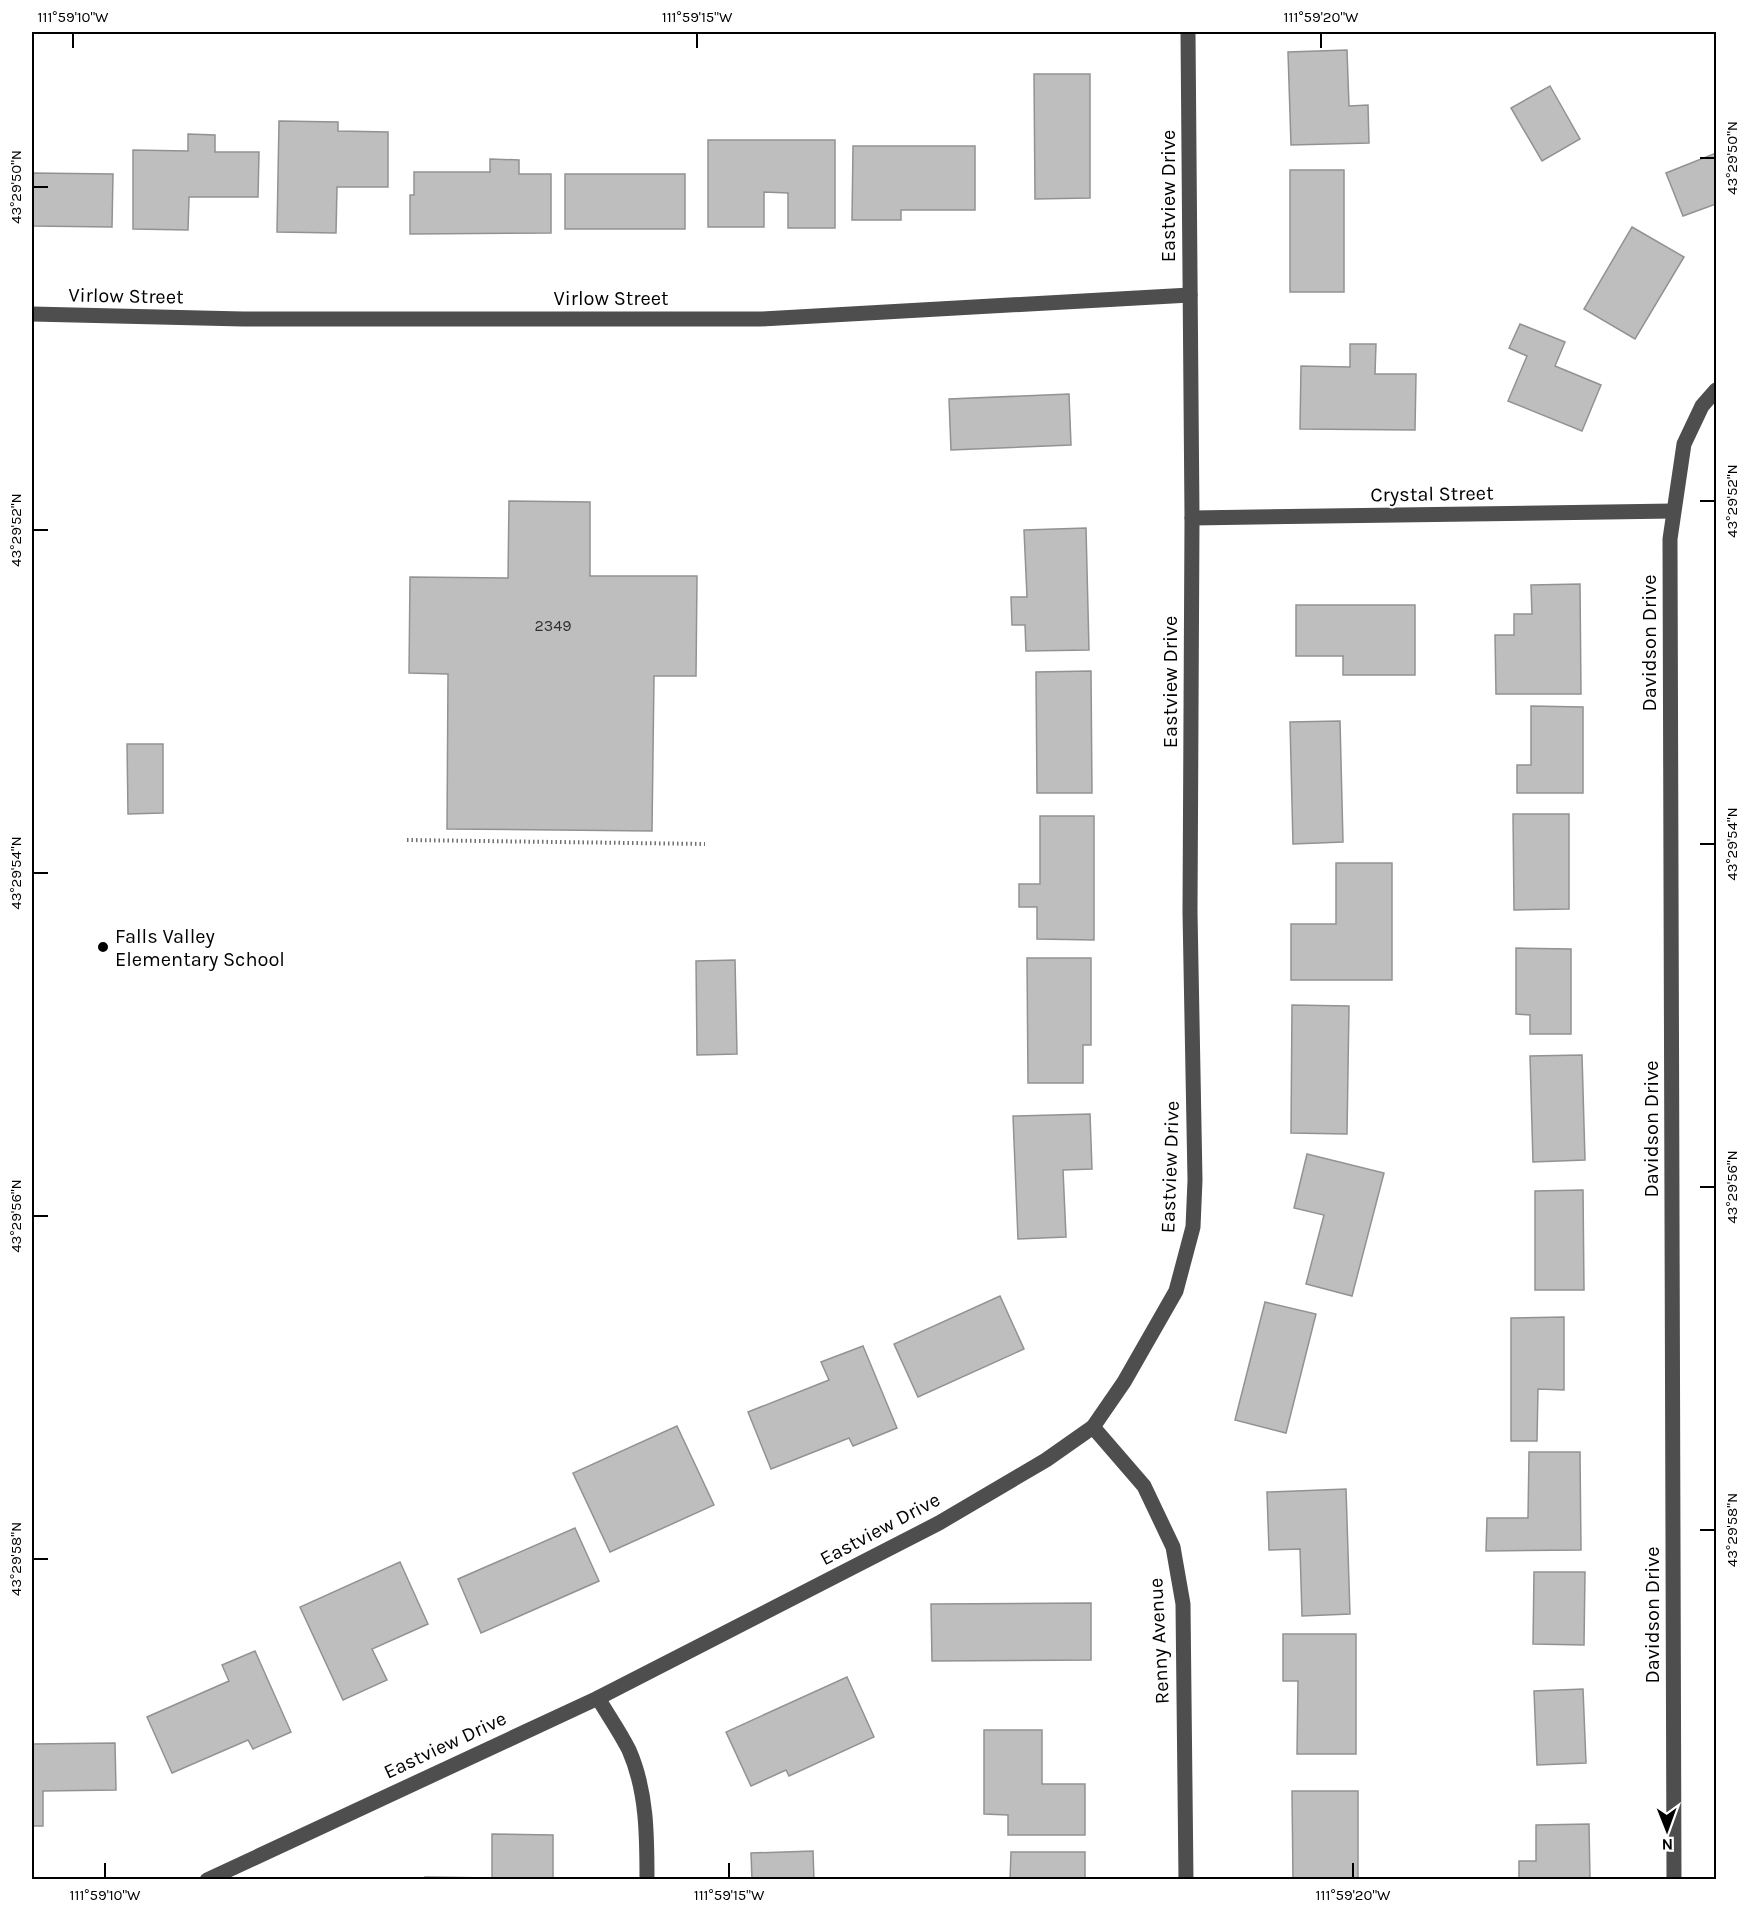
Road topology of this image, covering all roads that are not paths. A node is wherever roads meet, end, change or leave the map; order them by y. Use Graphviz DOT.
graph roads {
  1 [pos="1188,32"];
  2 [pos="1190,295"];
  3 [pos="32,315"];
  4 [pos="1716,390"];
  5 [pos="1674,511"];
  6 [pos="1192,518"];
  7 [pos="1093,1427"];
  8 [pos="598,1698"];
  9 [pos="207,1880"];
  10 [pos="647,1880"];
  11 [pos="1186,1880"];
  12 [pos="1674,1880"];
  1 -- 2 [label="street, Eastview Drive"];
  2 -- 3 [label="street, Virlow Street"];
  2 -- 6 [label="street, Eastview Drive"];
  4 -- 5 [label="street, Davidson Drive"];
  5 -- 6 [label="street, Crystal Street"];
  5 -- 12 [label="street, Davidson Drive"];
  6 -- 7 [label="street, Eastview Drive"];
  7 -- 8 [label="street, Eastview Drive"];
  7 -- 11 [label="street, Renny Avenue"];
  8 -- 9 [label="street, Eastview Drive"];
  8 -- 10 [label="street"];
}
